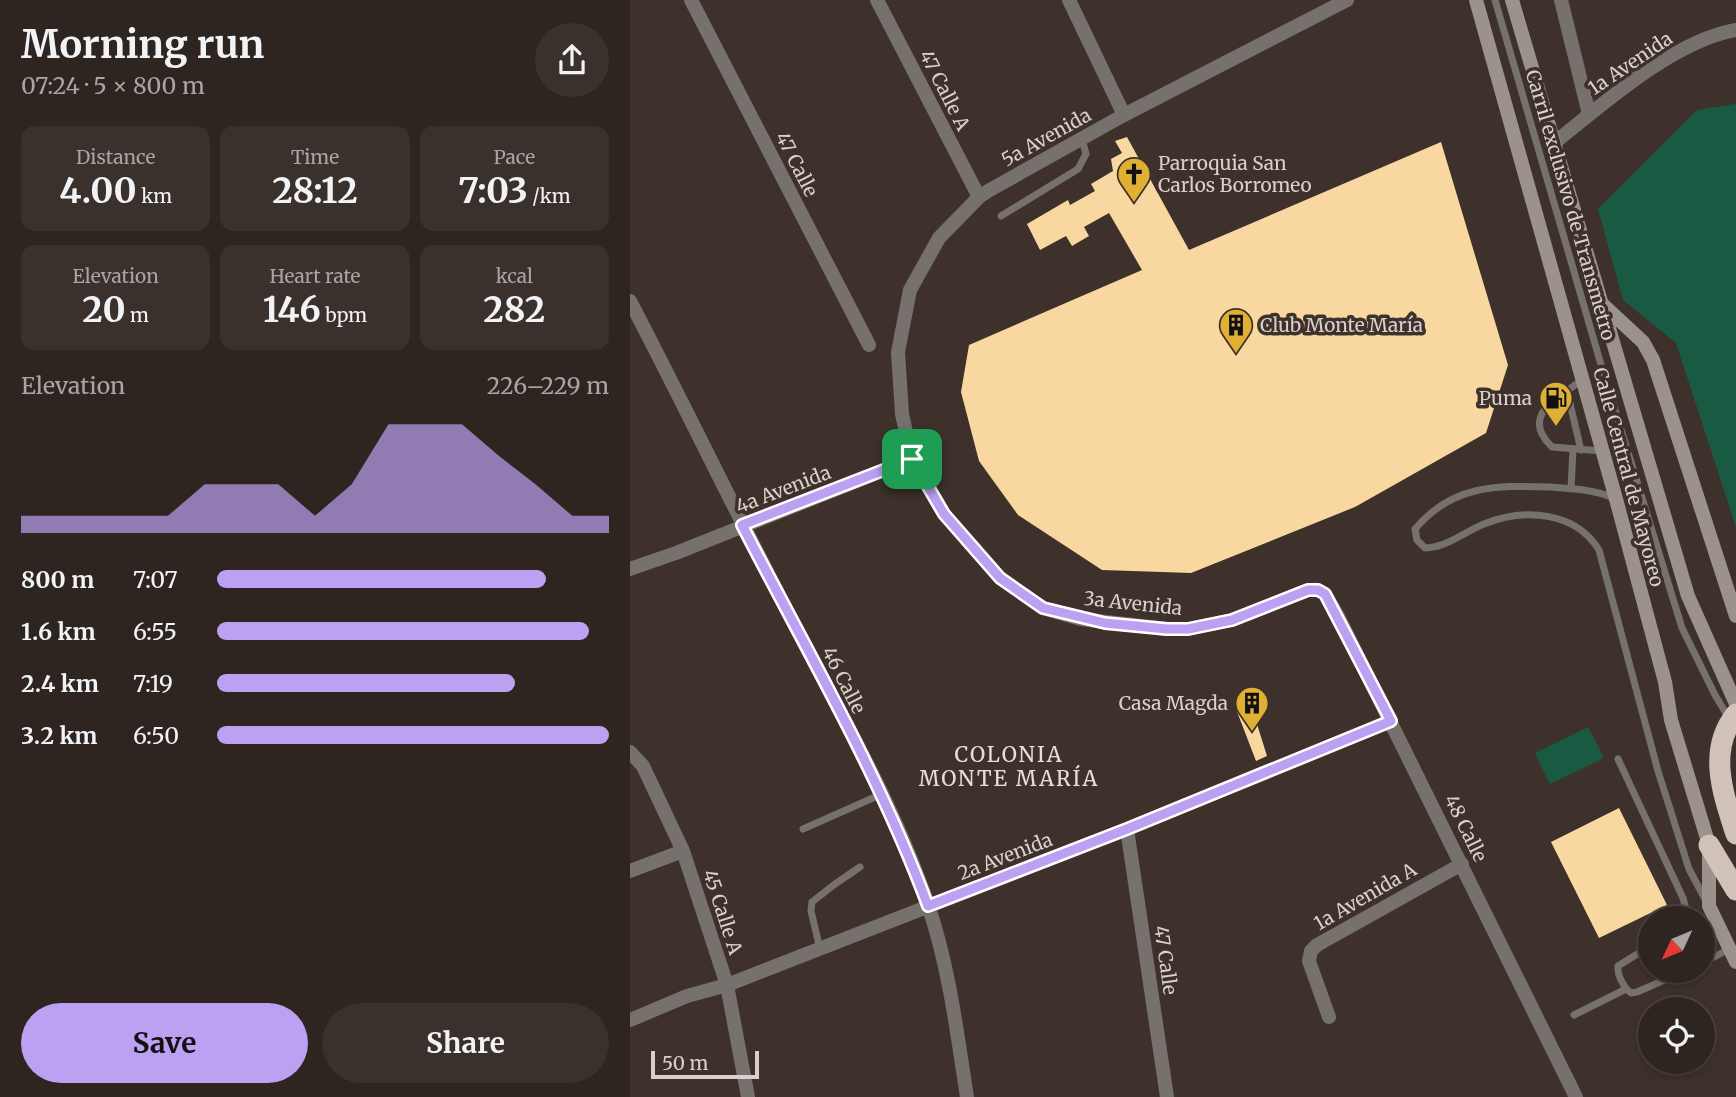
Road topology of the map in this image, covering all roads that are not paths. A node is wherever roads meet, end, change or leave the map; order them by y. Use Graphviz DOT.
graph roads {
  1 [pos="691,0"];
  2 [pos="877,0"];
  3 [pos="1069,0"];
  4 [pos="1347,0"];
  5 [pos="1476,0"];
  6 [pos="1495,0"];
  7 [pos="1512,0"];
  8 [pos="1561,0"];
  9 [pos="1736,30"];
  10 [pos="1589,114"];
  11 [pos="1124,115"];
  12 [pos="1082,139"];
  13 [pos="1553,144"];
  14 [pos="979,197"];
  15 [pos="1001,216"];
  16 [pos="630,301"];
  17 [pos="1601,303"];
  18 [pos="869,345"];
  19 [pos="1583,380"];
  20 [pos="1567,391"];
  21 [pos="1577,449"];
  22 [pos="1603,452"];
  23 [pos="912,459"];
  24 [pos="1571,489"];
  25 [pos="1616,499"];
  26 [pos="742,525"];
  27 [pos="630,569"];
  28 [pos="1308,590"];
  29 [pos="1736,616"];
  30 [pos="1736,704"];
  31 [pos="1736,714"];
  32 [pos="1391,721"];
  33 [pos="1736,730"];
  34 [pos="630,752"];
  35 [pos="1618,759"];
  36 [pos="882,794"];
  37 [pos="803,829"];
  38 [pos="1127,829"];
  39 [pos="1736,834"];
  40 [pos="1709,845"];
  41 [pos="683,851"];
  42 [pos="1462,864"];
  43 [pos="860,867"];
  44 [pos="630,871"];
  45 [pos="1736,890"];
  46 [pos="928,906"];
  47 [pos="1685,906"];
  48 [pos="1709,906"];
  49 [pos="1715,918"];
  50 [pos="820,948"];
  51 [pos="1638,954"];
  52 [pos="1733,956"];
  53 [pos="1715,960"];
  54 [pos="1655,984"];
  55 [pos="727,985"];
  56 [pos="1626,989"];
  57 [pos="1574,1015"];
  58 [pos="1329,1017"];
  59 [pos="630,1020"];
  60 [pos="748,1097"];
  61 [pos="967,1097"];
  62 [pos="1167,1097"];
  63 [pos="1576,1097"];
  1 -- 18 [label="street, 47 Calle"];
  2 -- 14 [label="street, 47 Calle A"];
  3 -- 11 [label="street"];
  4 -- 11 [label="street, 5a Avenida"];
  5 -- 19 [label="main road, Calle Central de Mayoreo"];
  6 -- 33 [label="lane, Carril exclusivo de Transmetro"];
  7 -- 13 [label="main road, Calle Central de Mayoreo"];
  8 -- 10 [label="street"];
  9 -- 10 [label="street, 1a Avenida"];
  10 -- 13 [label="street, 1a Avenida"];
  11 -- 12 [label="street, 5a Avenida"];
  12 -- 14 [label="street, 5a Avenida"];
  12 -- 15 [label="lane"];
  13 -- 17 [label="main road, Calle Central de Mayoreo"];
  14 -- 23 [label="street, 5a Avenida"];
  16 -- 26 [label="street, 46 Calle"];
  17 -- 29 [label="main road"];
  17 -- 30 [label="main road, Calle Central de Mayoreo"];
  19 -- 20 [label="lane"];
  19 -- 22 [label="main road, Calle Central de Mayoreo"];
  20 -- 21 [label="lane"];
  20 -- 21 [label="lane"];
  21 -- 22 [label="lane"];
  21 -- 24 [label="lane"];
  22 -- 25 [label="main road, Calle Central de Mayoreo"];
  23 -- 26 [label="street, 4a Avenida"];
  23 -- 28 [label="street, 3a Avenida"];
  24 -- 25 [label="lane"];
  24 -- 48 [label="lane"];
  25 -- 40 [label="main road, Calle Central de Mayoreo"];
  26 -- 27 [label="street, 4a Avenida"];
  26 -- 36 [label="street, 46 Calle"];
  28 -- 32 [label="street, 48 Calle"];
  31 -- 39 [label="highway, bridge"];
  32 -- 38 [label="street, 2a Avenida"];
  32 -- 42 [label="street, 48 Calle"];
  34 -- 41 [label="street, 45 Calle A"];
  35 -- 47 [label="lane"];
  36 -- 37 [label="lane"];
  36 -- 46 [label="street, 46 Calle"];
  38 -- 46 [label="street, 2a Avenida"];
  38 -- 62 [label="street, 47 Calle"];
  40 -- 45 [label="highway"];
  40 -- 48 [label="main road, Calle Central de Mayoreo"];
  41 -- 44 [label="street"];
  41 -- 55 [label="street, 45 Calle A"];
  42 -- 58 [label="street, 1a Avenida A"];
  42 -- 63 [label="street, 48 Calle"];
  43 -- 50 [label="lane"];
  46 -- 50 [label="street, 2a Avenida"];
  46 -- 61 [label="street, 46 Calle"];
  49 -- 52 [label="main road, Calle Central de Mayoreo"];
  50 -- 55 [label="street, 2a Avenida"];
  51 -- 56 [label="lane"];
  52 -- 53 [label="lane"];
  54 -- 56 [label="lane"];
  55 -- 59 [label="street, 2a Avenida"];
  55 -- 60 [label="street, 45 Calle A"];
  56 -- 57 [label="lane"];
}
